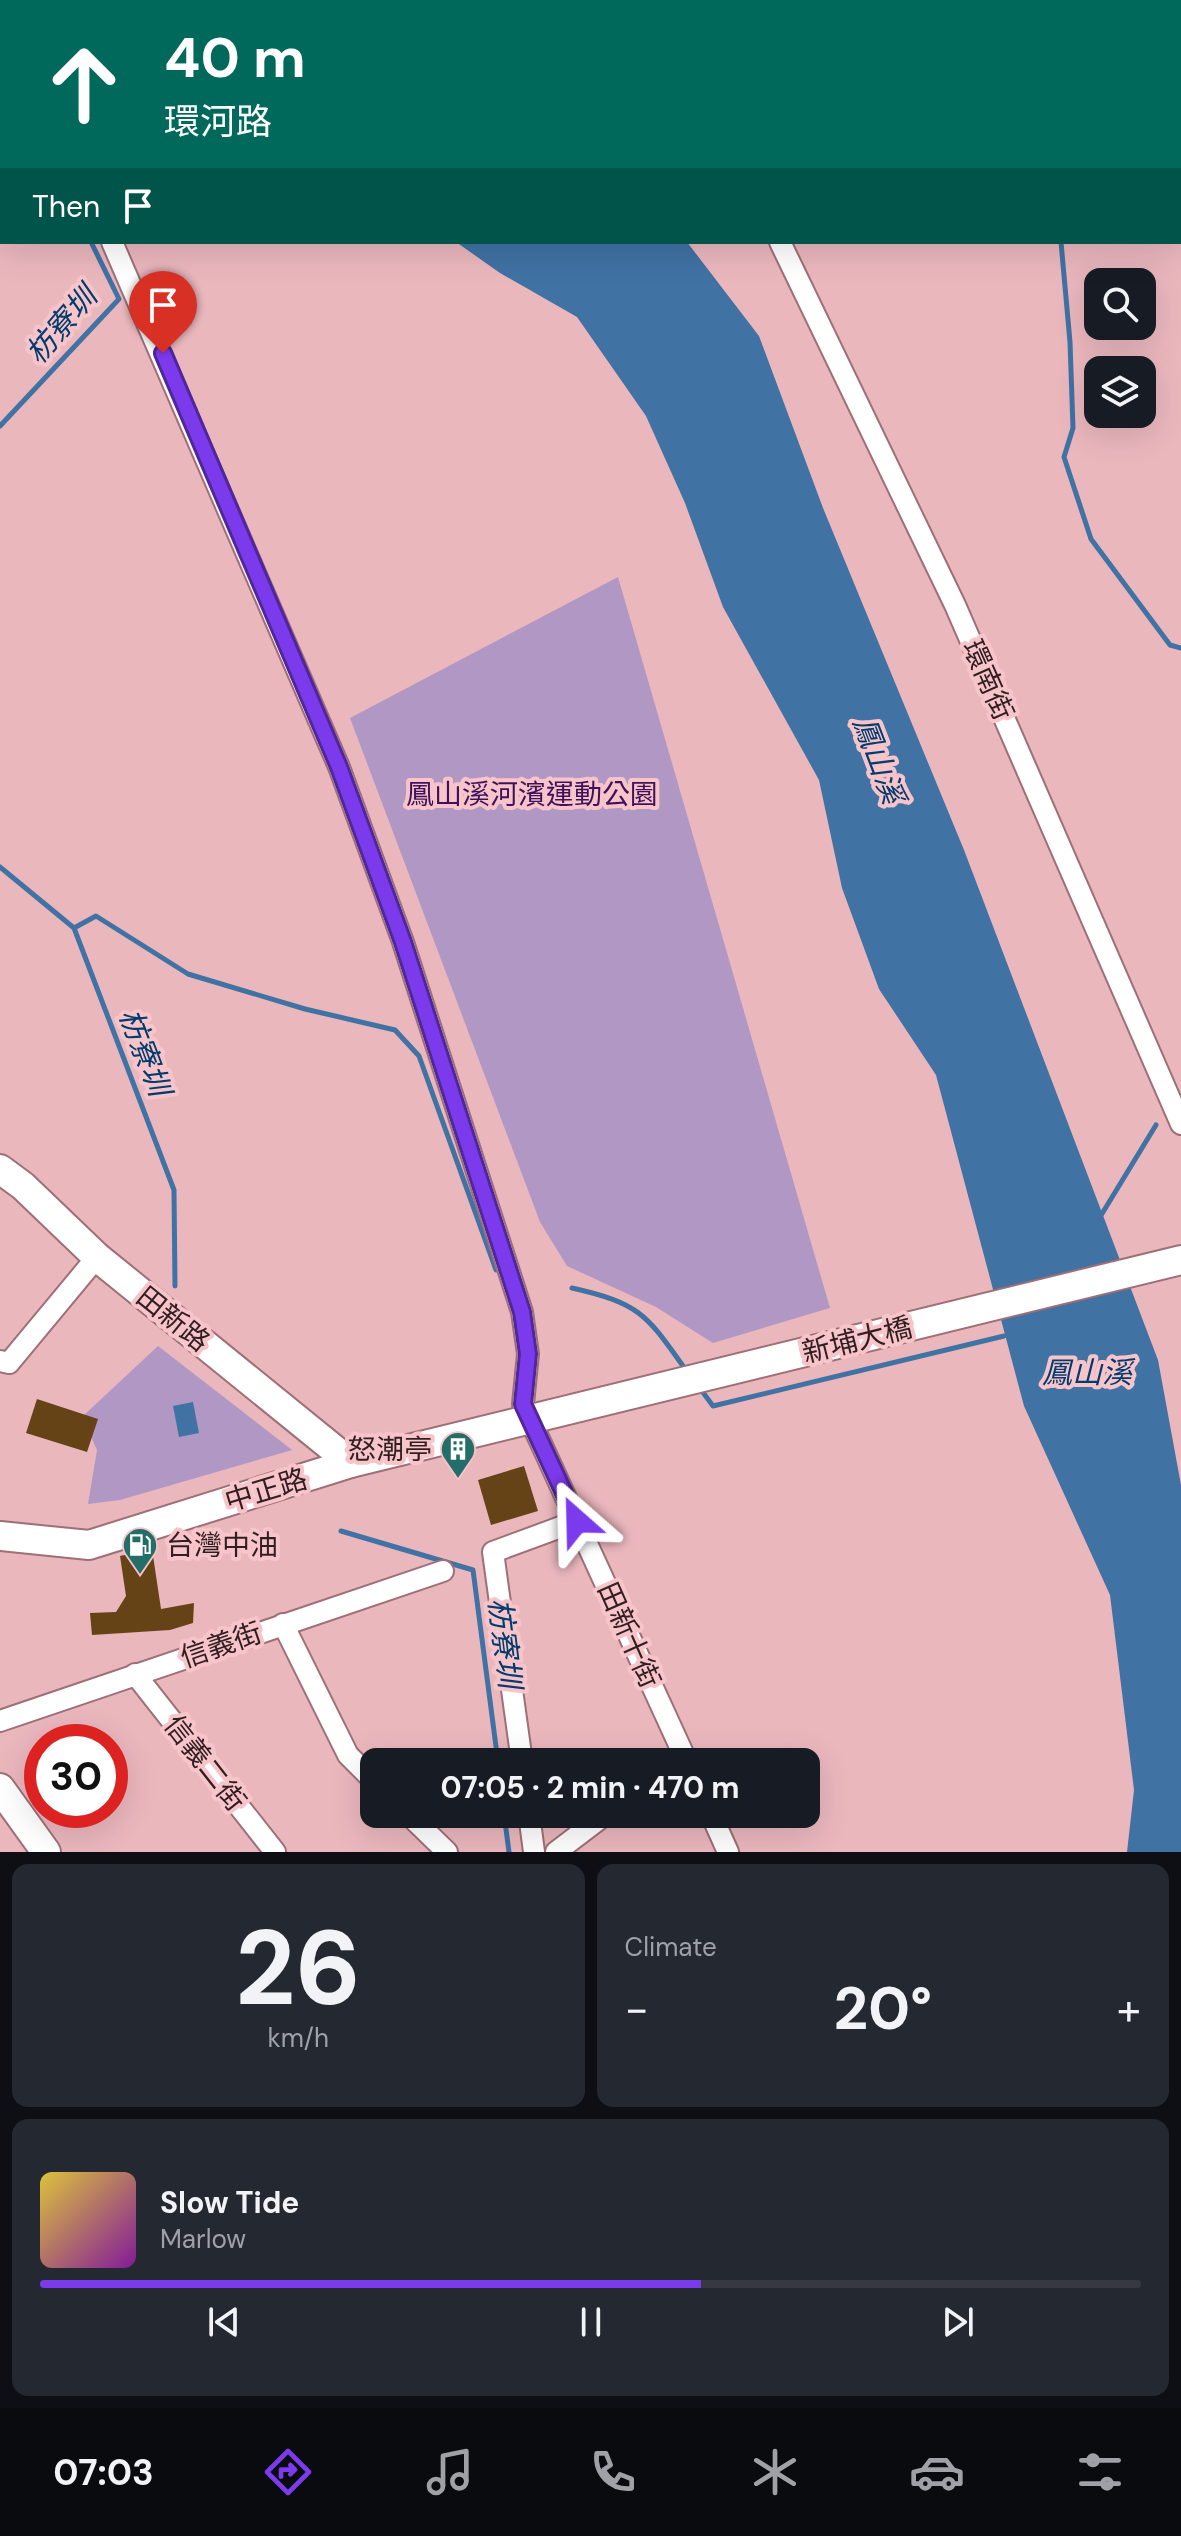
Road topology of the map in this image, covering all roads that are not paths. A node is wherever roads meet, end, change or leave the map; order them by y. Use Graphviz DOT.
graph roads {
  1 [pos="113,244"];
  2 [pos="781,244"];
  3 [pos="1181,1124"];
  4 [pos="0,1169"];
  5 [pos="97,1257"];
  6 [pos="1181,1260"];
  7 [pos="0,1361"];
  8 [pos="532,1421"];
  9 [pos="351,1463"];
  10 [pos="577,1521"];
  11 [pos="0,1536"];
  12 [pos="443,1571"];
  13 [pos="283,1624"];
  14 [pos="135,1674"];
  15 [pos="0,1721"];
  16 [pos="520,1748"];
  17 [pos="677,1748"];
  18 [pos="360,1767"];
  19 [pos="0,1788"];
  20 [pos="422,1828"];
  21 [pos="531,1828"];
  22 [pos="588,1828"];
  23 [pos="717,1828"];
  24 [pos="46,1852"];
  25 [pos="275,1852"];
  26 [pos="447,1852"];
  27 [pos="534,1852"];
  28 [pos="556,1852"];
  29 [pos="728,1852"];
  1 -- 8 [label="street, 田新十街"];
  2 -- 3 [label="street, 環南街"];
  4 -- 5 [label="main road, 田新路"];
  5 -- 7 [label="street"];
  5 -- 9 [label="main road, 田新路"];
  6 -- 8 [label="main road, 新埔大橋"];
  8 -- 9 [label="main road, 中正路"];
  8 -- 10 [label="street, 田新十街"];
  9 -- 11 [label="main road, 中正路"];
  10 -- 16 [label="street"];
  10 -- 17 [label="street, 田新十街"];
  12 -- 13 [label="street, 信義街"];
  13 -- 14 [label="street, 信義街"];
  13 -- 18 [label="street"];
  14 -- 15 [label="street, 信義街"];
  14 -- 25 [label="street, 信義二街"];
  19 -- 24 [label="main road"];
  20 -- 26 [label="street"];
  21 -- 27 [label="street"];
  22 -- 28 [label="street"];
  23 -- 29 [label="street"];
}
